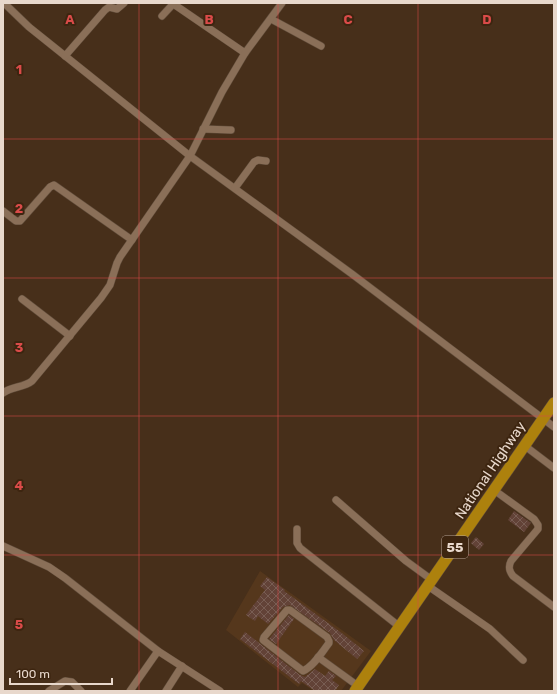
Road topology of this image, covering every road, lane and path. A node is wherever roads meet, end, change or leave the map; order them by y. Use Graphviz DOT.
graph roads {
  1 [pos="4,3"];
  2 [pos="124,3"];
  3 [pos="173,3"];
  4 [pos="282,3"];
  5 [pos="162,16"];
  6 [pos="271,19"];
  7 [pos="321,46"];
  8 [pos="246,53"];
  9 [pos="65,56"];
  10 [pos="203,129"];
  11 [pos="231,130"];
  12 [pos="190,156"];
  13 [pos="266,161"];
  14 [pos="235,188"];
  15 [pos="3,211"];
  16 [pos="132,240"];
  17 [pos="22,299"];
  18 [pos="70,336"];
  19 [pos="3,393"];
  20 [pos="554,403"];
  21 [pos="542,420"];
  22 [pos="554,427"];
  23 [pos="524,446"];
  24 [pos="554,468"];
  25 [pos="494,490"];
  26 [pos="336,500"];
  27 [pos="297,529"];
  28 [pos="3,546"];
  29 [pos="430,583"];
  30 [pos="554,607"];
  31 [pos="400,627"];
  32 [pos="158,651"];
  33 [pos="318,657"];
  34 [pos="523,660"];
  35 [pos="182,666"];
  36 [pos="357,689"];
  37 [pos="49,691"];
  38 [pos="81,691"];
  39 [pos="130,691"];
  40 [pos="166,691"];
  41 [pos="220,691"];
  1 -- 9 [label="street"];
  2 -- 9 [label="street"];
  3 -- 5 [label="street"];
  3 -- 8 [label="street"];
  4 -- 6 [label="street"];
  6 -- 7 [label="street"];
  6 -- 8 [label="street"];
  8 -- 10 [label="street"];
  9 -- 12 [label="street"];
  10 -- 11 [label="street"];
  10 -- 12 [label="street"];
  12 -- 14 [label="street"];
  12 -- 16 [label="street"];
  13 -- 14 [label="street"];
  14 -- 21 [label="street"];
  15 -- 16 [label="street"];
  16 -- 18 [label="street"];
  17 -- 18 [label="street"];
  18 -- 19 [label="street"];
  20 -- 21 [label="highway, National Highway / 55"];
  21 -- 22 [label="street"];
  21 -- 23 [label="highway, National Highway / 55"];
  23 -- 24 [label="street"];
  23 -- 25 [label="highway, National Highway / 55"];
  25 -- 29 [label="highway, National Highway / 55"];
  25 -- 30 [label="street"];
  26 -- 29 [label="street"];
  27 -- 31 [label="street"];
  28 -- 32 [label="street"];
  29 -- 31 [label="highway, National Highway / 55"];
  29 -- 34 [label="street"];
  31 -- 36 [label="highway, National Highway / 55"];
  32 -- 35 [label="street"];
  32 -- 39 [label="street"];
  33 -- 33 [label="street"];
  33 -- 36 [label="street"];
  35 -- 40 [label="street"];
  35 -- 41 [label="street"];
  37 -- 38 [label="street"];
}
